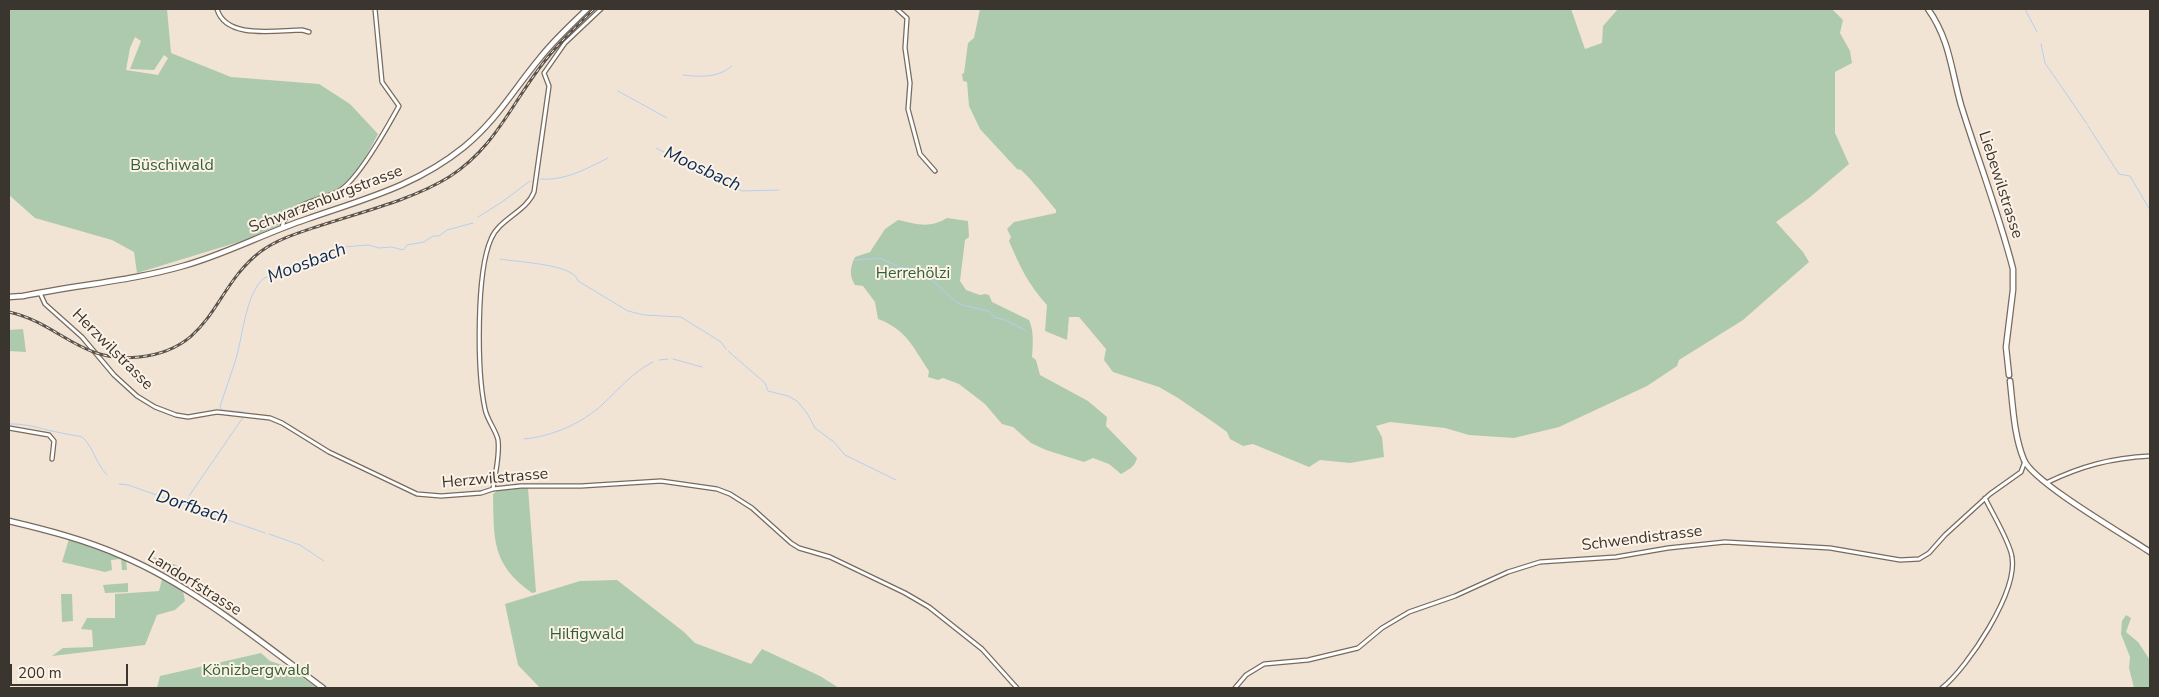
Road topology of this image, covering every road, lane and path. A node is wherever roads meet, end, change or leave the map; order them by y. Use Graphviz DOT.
graph roads {
  1 [pos="217,9"];
  2 [pos="375,9"];
  3 [pos="587,9"];
  4 [pos="601,9"];
  5 [pos="897,9"];
  6 [pos="1928,9"];
  7 [pos="309,32"];
  8 [pos="935,171"];
  9 [pos="282,228"];
  10 [pos="40,292"];
  11 [pos="9,297"];
  12 [pos="9,428"];
  13 [pos="2150,456"];
  14 [pos="52,459"];
  15 [pos="2025,461"];
  16 [pos="2033,471"];
  17 [pos="2021,472"];
  18 [pos="2046,483"];
  19 [pos="493,489"];
  20 [pos="1985,498"];
  21 [pos="9,521"];
  22 [pos="2150,552"];
  23 [pos="323,688"];
  24 [pos="1017,688"];
  25 [pos="1235,688"];
  26 [pos="1942,688"];
  1 -- 7 [label="street"];
  2 -- 9 [label="street"];
  3 -- 9 [label="street, Schwarzenburgstrasse"];
  4 -- 19 [label="street"];
  5 -- 8 [label="street"];
  6 -- 15 [label="street, Liebewilstrasse"];
  9 -- 10 [label="street, Schwarzenburgstrasse"];
  10 -- 11 [label="street, Schwarzenburgstrasse"];
  10 -- 19 [label="street, Herzwilstrasse"];
  12 -- 14 [label="street"];
  13 -- 18 [label="street"];
  15 -- 16 [label="street, Liebewilstrasse"];
  15 -- 17 [label="street"];
  16 -- 17 [label="street"];
  16 -- 18 [label="street, Liebewilstrasse"];
  17 -- 20 [label="street, Schwendistrasse"];
  18 -- 22 [label="street, Liebewilstrasse"];
  19 -- 24 [label="street, Herzwilstrasse"];
  20 -- 25 [label="street, Schwendistrasse"];
  20 -- 26 [label="street"];
  21 -- 23 [label="street, Landorfstrasse"];
}
